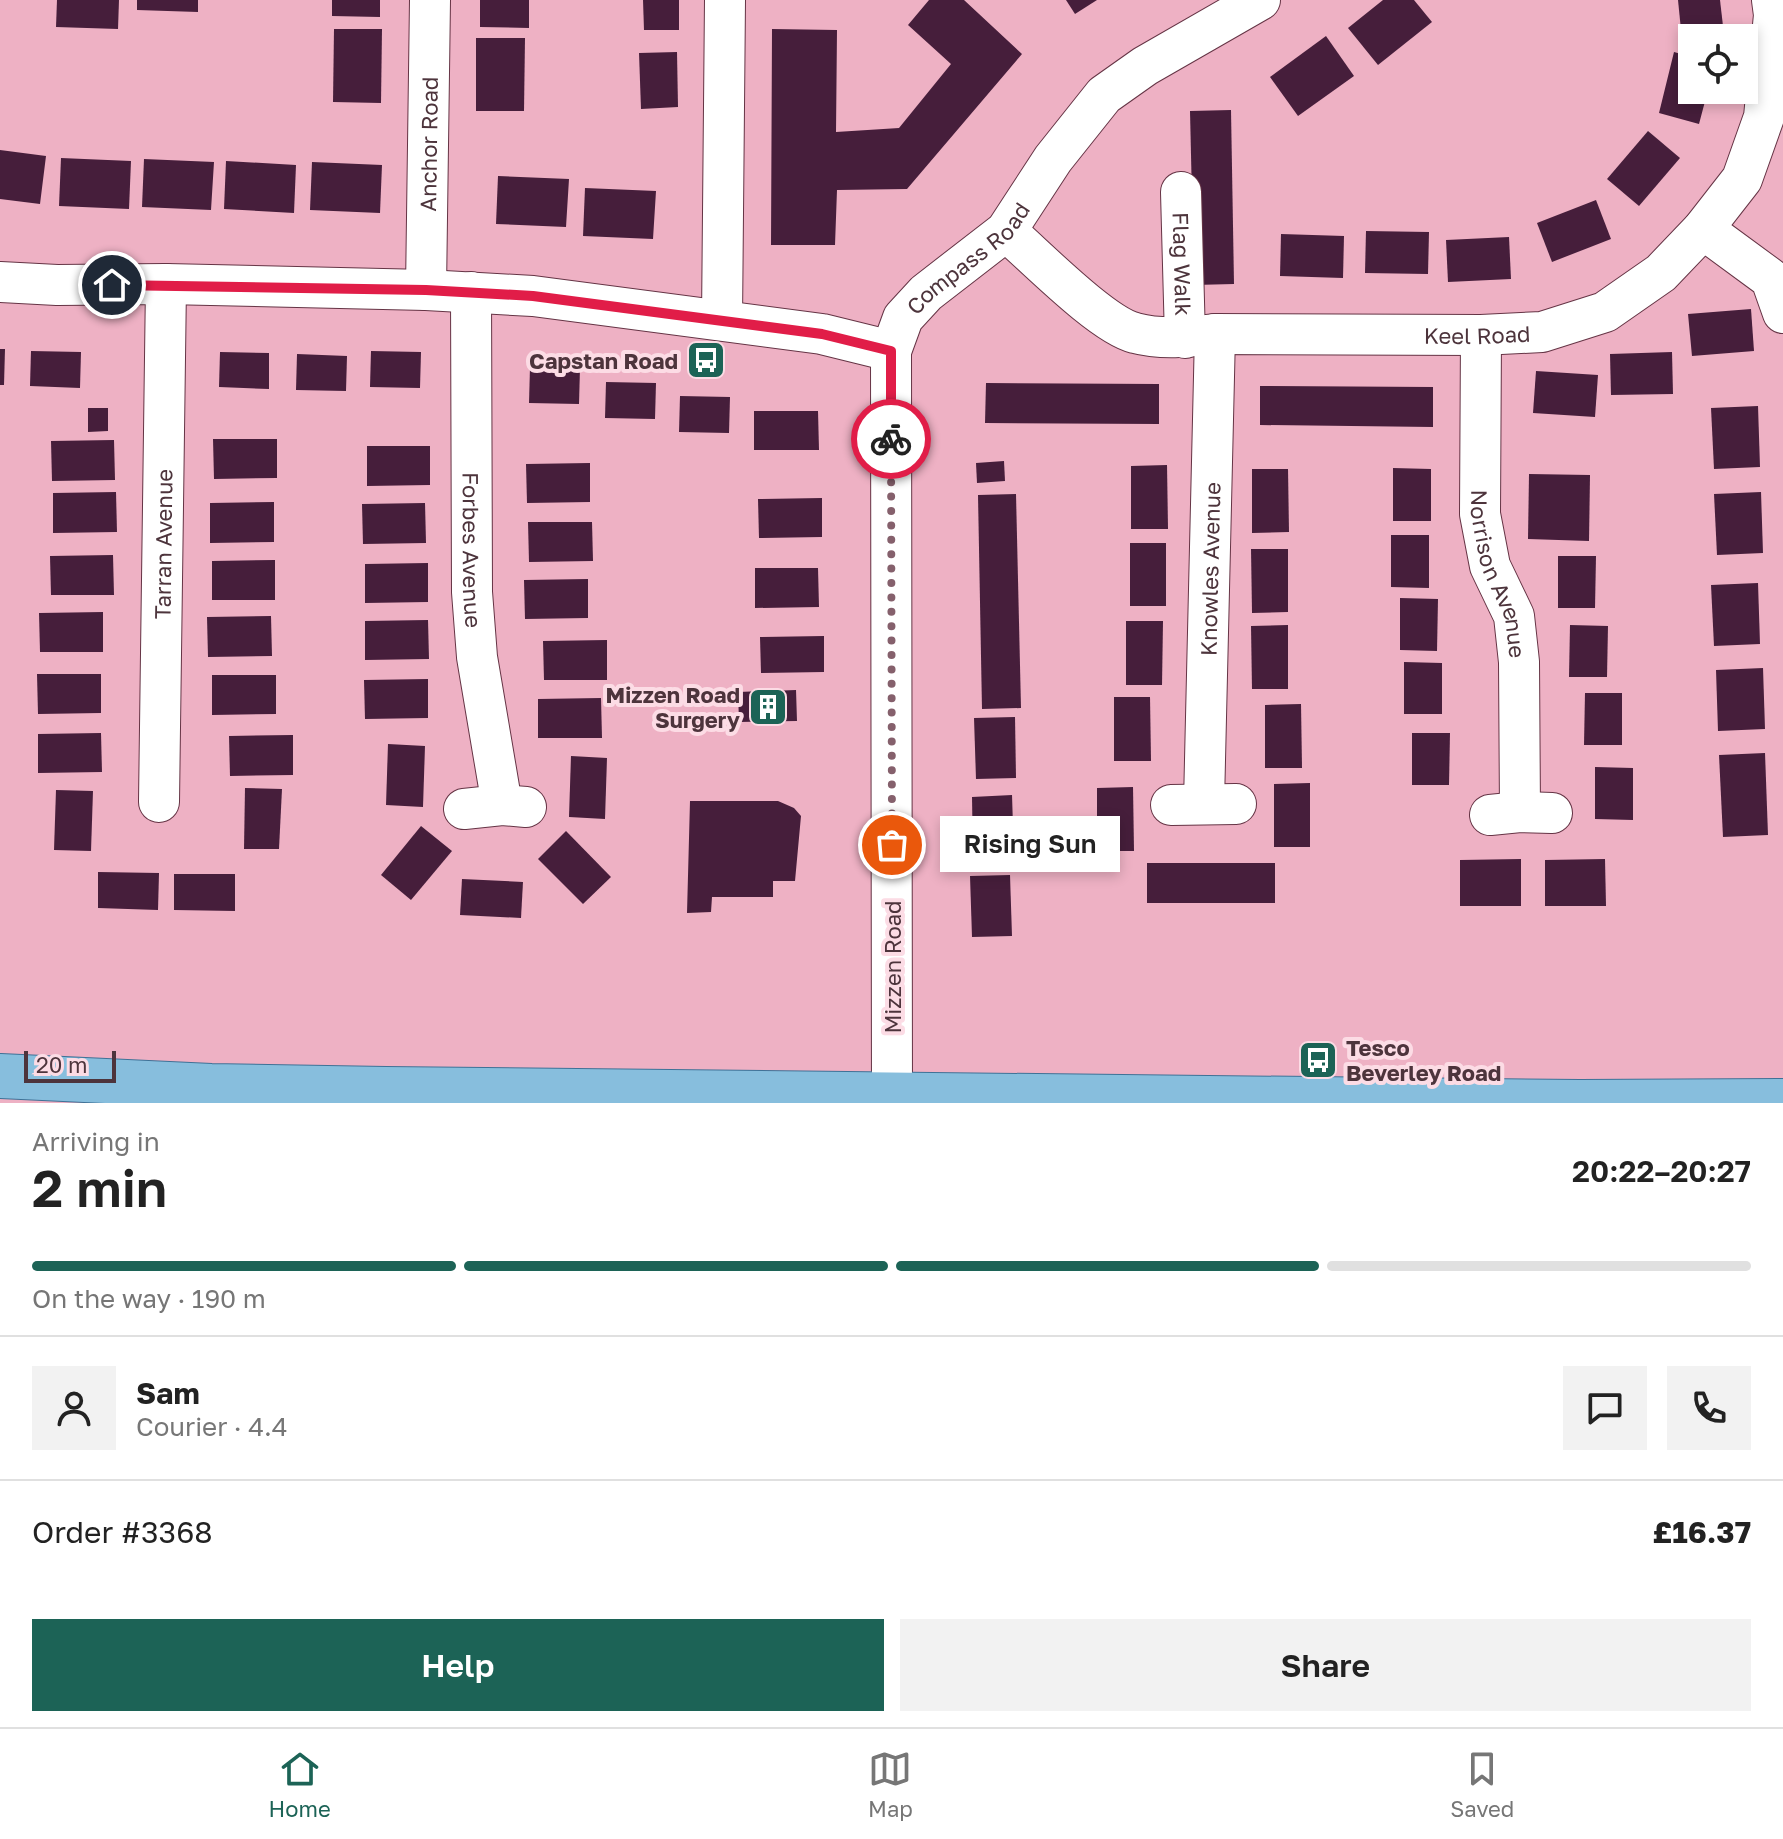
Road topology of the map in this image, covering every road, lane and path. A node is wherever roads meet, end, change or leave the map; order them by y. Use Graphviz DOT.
graph roads {
  1 [pos="430,0"];
  2 [pos="725,0"];
  3 [pos="1260,0"];
  4 [pos="1772,0"];
  5 [pos="1181,192"];
  6 [pos="1703,229"];
  7 [pos="1006,231"];
  8 [pos="0,282"];
  9 [pos="166,284"];
  10 [pos="426,290"];
  11 [pos="471,292"];
  12 [pos="1783,313"];
  13 [pos="722,320"];
  14 [pos="1481,335"];
  15 [pos="1200,336"];
  16 [pos="891,351"];
  17 [pos="160,803"];
  18 [pos="1204,804"];
  19 [pos="497,807"];
  20 [pos="1521,814"];
  21 [pos="0,1076"];
  22 [pos="385,1096"];
  23 [pos="892,1098"];
  24 [pos="1783,1101"];
  25 [pos="1580,1103"];
  1 -- 10 [label="street, Anchor Road"];
  2 -- 13 [label="street"];
  3 -- 7 [label="street, Compass Road"];
  4 -- 6 [label="street, Keel Road"];
  5 -- 15 [label="street, Flag Walk"];
  6 -- 12 [label="street"];
  6 -- 14 [label="street, Keel Road"];
  7 -- 15 [label="street, Keel Road"];
  7 -- 16 [label="street, Compass Road"];
  8 -- 9 [label="street"];
  9 -- 10 [label="street"];
  9 -- 17 [label="street, Tarran Avenue"];
  10 -- 11 [label="street"];
  11 -- 13 [label="street"];
  11 -- 19 [label="street, Forbes Avenue"];
  13 -- 16 [label="street"];
  14 -- 15 [label="street, Keel Road"];
  14 -- 20 [label="street, Norrison Avenue"];
  15 -- 18 [label="street, Knowles Avenue"];
  16 -- 23 [label="street, Mizzen Road"];
  21 -- 22 [label="main road"];
  22 -- 23 [label="main road"];
  23 -- 25 [label="main road"];
  24 -- 25 [label="main road"];
}
